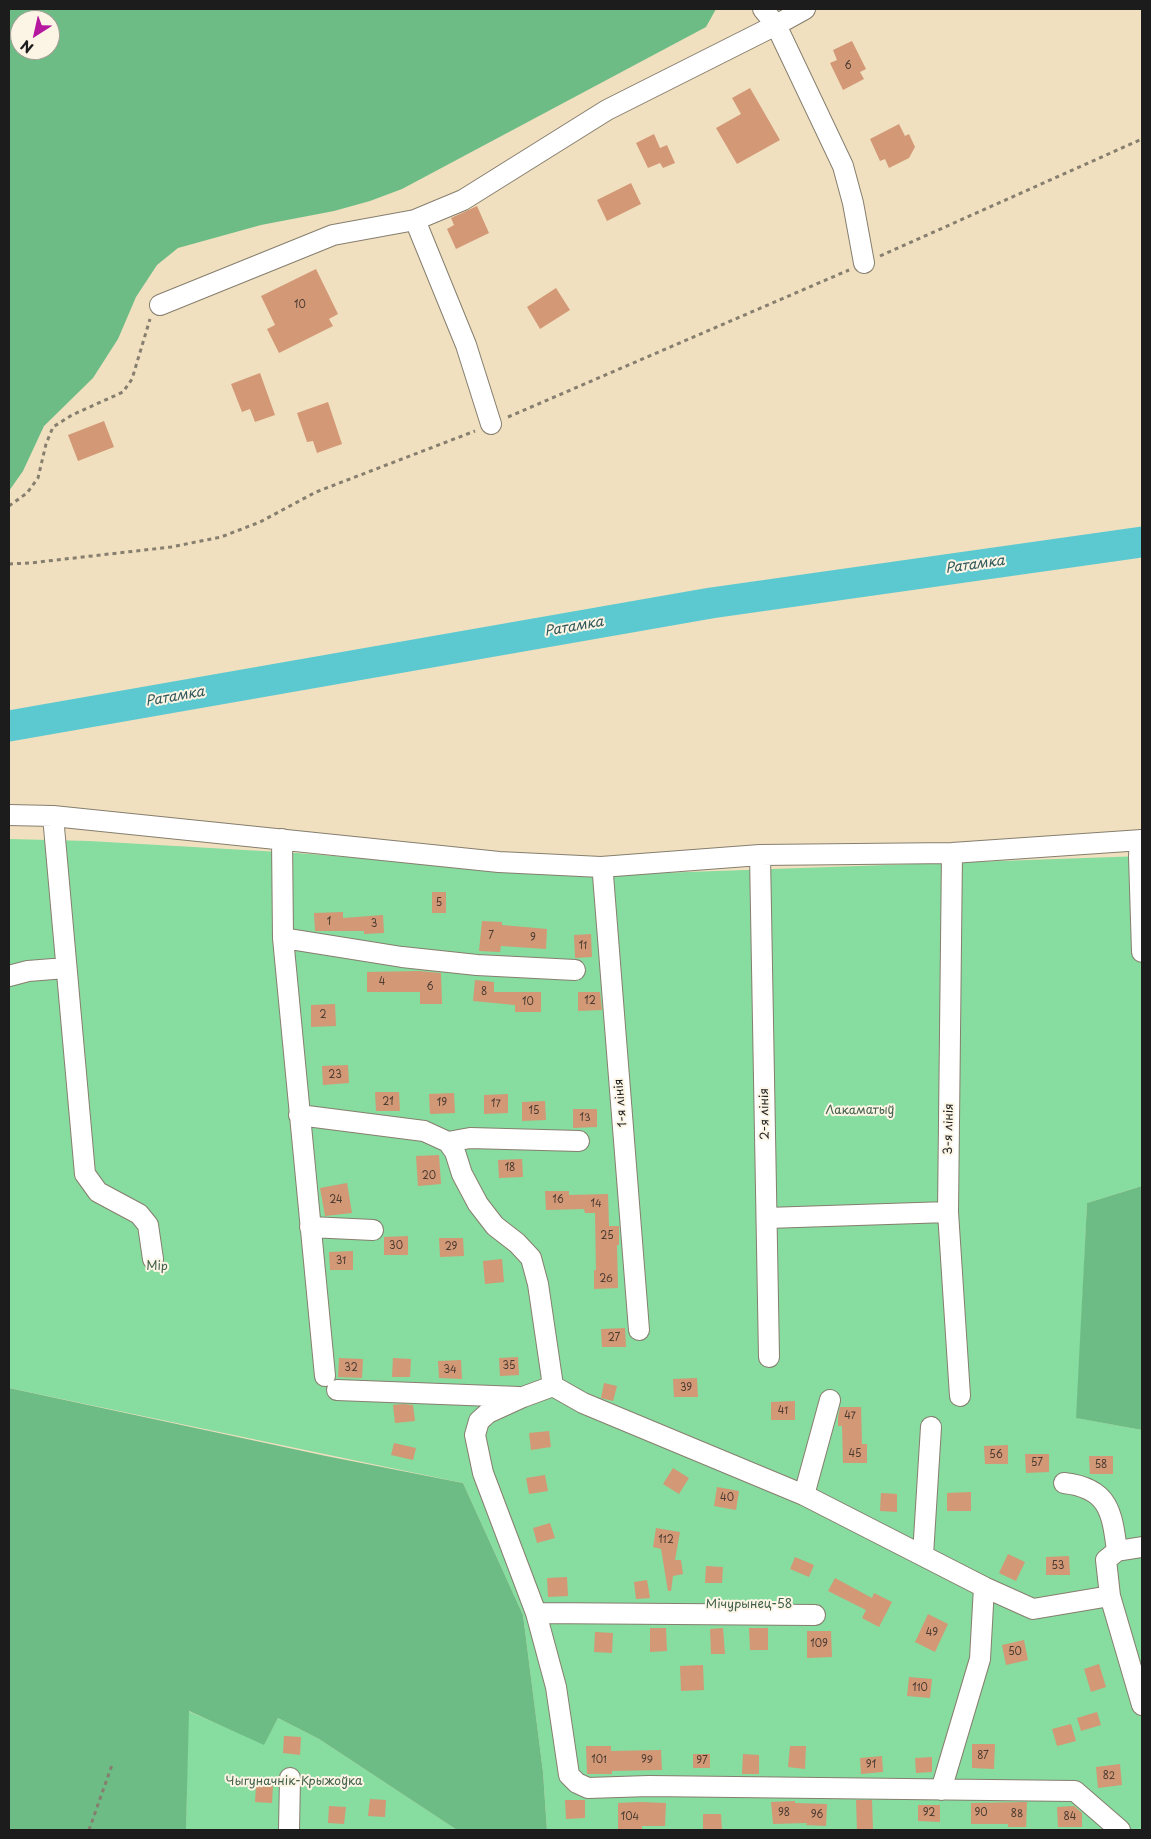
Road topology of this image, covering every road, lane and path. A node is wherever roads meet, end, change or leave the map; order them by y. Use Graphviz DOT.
graph roads {
  1 [pos="763,9"];
  2 [pos="805,9"];
  3 [pos="776,25"];
  4 [pos="1142,139"];
  5 [pos="415,220"];
  6 [pos="864,263"];
  7 [pos="160,305"];
  8 [pos="491,424"];
  9 [pos="9,506"];
  10 [pos="9,564"];
  11 [pos="9,815"];
  12 [pos="53,816"];
  13 [pos="282,838"];
  14 [pos="1140,845"];
  15 [pos="952,858"];
  16 [pos="761,863"];
  17 [pos="602,871"];
  18 [pos="283,938"];
  19 [pos="1142,952"];
  20 [pos="66,968"];
  21 [pos="575,970"];
  22 [pos="9,976"];
  23 [pos="299,1115"];
  24 [pos="580,1141"];
  25 [pos="448,1142"];
  26 [pos="948,1212"];
  27 [pos="767,1218"];
  28 [pos="310,1226"];
  29 [pos="373,1230"];
  30 [pos="153,1259"];
  31 [pos="640,1330"];
  32 [pos="769,1357"];
  33 [pos="553,1386"];
  34 [pos="960,1396"];
  35 [pos="523,1397"];
  36 [pos="830,1400"];
  37 [pos="932,1427"];
  38 [pos="1064,1483"];
  39 [pos="804,1495"];
  40 [pos="1142,1547"];
  41 [pos="1117,1551"];
  42 [pos="923,1555"];
  43 [pos="984,1587"];
  44 [pos="1110,1596"];
  45 [pos="536,1613"];
  46 [pos="815,1615"];
  47 [pos="1142,1706"];
  48 [pos="113,1762"];
  49 [pos="290,1778"];
  50 [pos="941,1790"];
  51 [pos="89,1830"];
  52 [pos="289,1830"];
  53 [pos="1120,1830"];
  1 -- 3 [label="street"];
  2 -- 3 [label="street"];
  3 -- 5 [label="street"];
  3 -- 6 [label="street"];
  4 -- 6 [label="path"];
  5 -- 7 [label="street"];
  5 -- 8 [label="street"];
  6 -- 8 [label="path"];
  7 -- 9 [label="path"];
  8 -- 10 [label="path"];
  11 -- 12 [label="street"];
  12 -- 13 [label="street"];
  12 -- 20 [label="street"];
  13 -- 17 [label="street"];
  13 -- 18 [label="street"];
  14 -- 15 [label="street"];
  14 -- 19 [label="street"];
  15 -- 16 [label="street"];
  15 -- 26 [label="street, 3-я лінія"];
  16 -- 17 [label="street"];
  16 -- 27 [label="street, 2-я лінія"];
  17 -- 31 [label="street, 1-я лінія"];
  18 -- 21 [label="street"];
  18 -- 23 [label="street"];
  20 -- 22 [label="street"];
  20 -- 30 [label="street"];
  23 -- 25 [label="street"];
  23 -- 28 [label="street"];
  24 -- 25 [label="street"];
  25 -- 33 [label="street"];
  26 -- 27 [label="street"];
  26 -- 34 [label="street, 3-я лінія"];
  27 -- 32 [label="street, 2-я лінія"];
  28 -- 29 [label="street"];
  28 -- 35 [label="street"];
  33 -- 35 [label="street"];
  33 -- 39 [label="street"];
  35 -- 45 [label="street"];
  36 -- 39 [label="street"];
  37 -- 42 [label="street"];
  38 -- 41 [label="street"];
  39 -- 42 [label="street"];
  40 -- 41 [label="street"];
  41 -- 44 [label="street"];
  42 -- 43 [label="street"];
  43 -- 44 [label="street"];
  43 -- 50 [label="street"];
  44 -- 47 [label="street"];
  45 -- 46 [label="street"];
  45 -- 50 [label="street"];
  48 -- 51 [label="path"];
  49 -- 52 [label="street"];
  50 -- 53 [label="street"];
}
